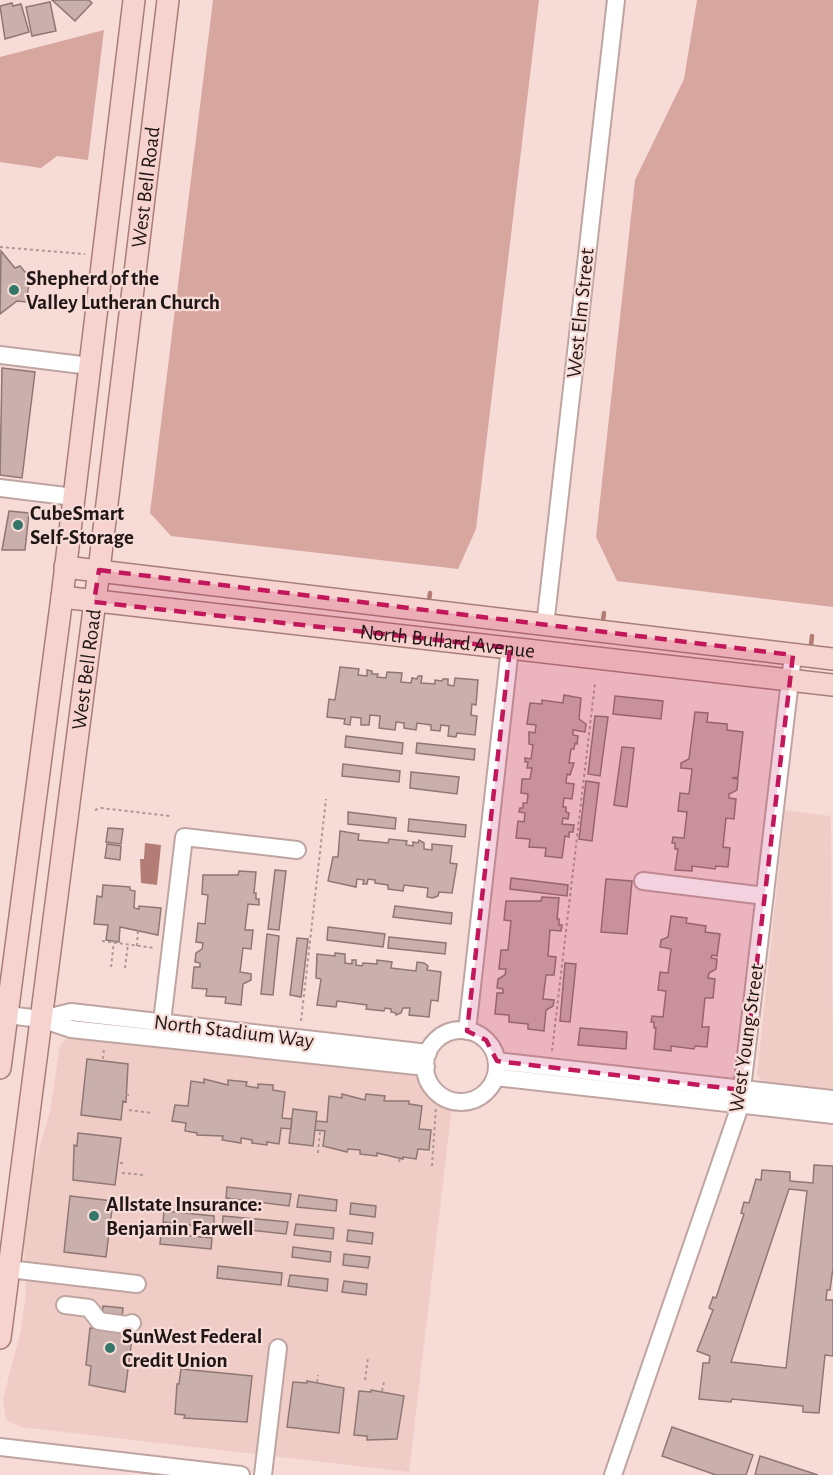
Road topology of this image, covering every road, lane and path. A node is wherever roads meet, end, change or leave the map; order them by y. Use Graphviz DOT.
graph roads {
  1 [pos="134,0"];
  2 [pos="168,0"];
  3 [pos="616,0"];
  4 [pos="113,177"];
  5 [pos="145,181"];
  6 [pos="0,247"];
  7 [pos="88,254"];
  8 [pos="0,355"];
  9 [pos="90,366"];
  10 [pos="0,488"];
  11 [pos="74,497"];
  12 [pos="65,567"];
  13 [pos="99,570"];
  14 [pos="62,597"];
  15 [pos="94,602"];
  16 [pos="545,626"];
  17 [pos="510,648"];
  18 [pos="793,655"];
  19 [pos="833,659"];
  20 [pos="790,680"];
  21 [pos="595,683"];
  22 [pos="833,685"];
  23 [pos="326,799"];
  24 [pos="95,810"];
  25 [pos="170,816"];
  26 [pos="297,850"];
  27 [pos="643,881"];
  28 [pos="765,896"];
  29 [pos="138,929"];
  30 [pos="102,941"];
  31 [pos="114,942"];
  32 [pos="128,945"];
  33 [pos="137,946"];
  34 [pos="161,949"];
  35 [pos="111,967"];
  36 [pos="125,968"];
  37 [pos="7,1015"];
  38 [pos="41,1019"];
  39 [pos="301,1021"];
  40 [pos="162,1022"];
  41 [pos="467,1030"];
  42 [pos="105,1042"];
  43 [pos="552,1051"];
  44 [pos="104,1059"];
  45 [pos="427,1060"];
  46 [pos="0,1068"];
  47 [pos="496,1069"];
  48 [pos="126,1095"];
  49 [pos="131,1095"];
  50 [pos="741,1098"];
  51 [pos="833,1099"];
  52 [pos="436,1106"];
  53 [pos="129,1110"];
  54 [pos="152,1113"];
  55 [pos="833,1115"];
  56 [pos="320,1131"];
  57 [pos="318,1153"];
  58 [pos="432,1166"];
  59 [pos="122,1173"];
  60 [pos="144,1175"];
  61 [pos="110,1230"];
  62 [pos="116,1232"];
  63 [pos="9,1269"];
  64 [pos="137,1284"];
  65 [pos="65,1305"];
  66 [pos="132,1323"];
  67 [pos="0,1338"];
  68 [pos="278,1348"];
  69 [pos="368,1358"];
  70 [pos="318,1375"];
  71 [pos="365,1380"];
  72 [pos="317,1382"];
  73 [pos="384,1383"];
  74 [pos="382,1390"];
  75 [pos="0,1447"];
  76 [pos="241,1475"];
  77 [pos="263,1475"];
  78 [pos="613,1475"];
  1 -- 4 [label="main road, West Bell Road"];
  2 -- 5 [label="main road, West Bell Road"];
  3 -- 16 [label="street, West Elm Street"];
  4 -- 5 [label="main road"];
  4 -- 9 [label="main road, West Bell Road"];
  5 -- 13 [label="main road, West Bell Road"];
  6 -- 7 [label="path"];
  8 -- 9 [label="street"];
  9 -- 11 [label="main road, West Bell Road"];
  10 -- 11 [label="street"];
  11 -- 12 [label="main road, West Bell Road"];
  12 -- 13 [label="main road, North Bullard Avenue"];
  12 -- 14 [label="main road, West Bell Road"];
  13 -- 15 [label="main road, West Bell Road"];
  13 -- 16 [label="main road, North Bullard Avenue"];
  14 -- 15 [label="main road, North Bullard Avenue"];
  14 -- 37 [label="main road, West Bell Road"];
  15 -- 17 [label="main road, North Bullard Avenue"];
  15 -- 38 [label="main road, West Bell Road"];
  16 -- 18 [label="main road, North Bullard Avenue"];
  17 -- 20 [label="main road, North Bullard Avenue"];
  17 -- 41 [label="street"];
  18 -- 19 [label="main road, North Bullard Avenue"];
  18 -- 20 [label="street, West Young Street"];
  20 -- 22 [label="main road, North Bullard Avenue"];
  20 -- 28 [label="street, West Young Street"];
  21 -- 43 [label="path"];
  23 -- 39 [label="path"];
  24 -- 25 [label="path"];
  26 -- 40 [label="street"];
  27 -- 28 [label="street"];
  28 -- 50 [label="street, West Young Street"];
  29 -- 33 [label="path"];
  30 -- 31 [label="path"];
  31 -- 32 [label="path"];
  31 -- 35 [label="path"];
  32 -- 33 [label="path"];
  32 -- 36 [label="path"];
  33 -- 34 [label="path"];
  37 -- 38 [label="street, North Stadium Way"];
  37 -- 46 [label="main road, West Bell Road"];
  38 -- 40 [label="street, North Stadium Way"];
  38 -- 45 [label="street, North Stadium Way"];
  38 -- 63 [label="main road, West Bell Road"];
  40 -- 45 [label="street, North Stadium Way"];
  41 -- 45 [label="street"];
  41 -- 47 [label="street"];
  42 -- 44 [label="path"];
  45 -- 47 [label="street"];
  47 -- 50 [label="street"];
  48 -- 49 [label="path"];
  50 -- 51 [label="street"];
  50 -- 55 [label="street"];
  50 -- 78 [label="street, West Young Street"];
  52 -- 58 [label="path"];
  53 -- 54 [label="path"];
  56 -- 57 [label="path"];
  59 -- 60 [label="path"];
  61 -- 62 [label="path"];
  63 -- 64 [label="street"];
  63 -- 67 [label="main road, West Bell Road"];
  65 -- 66 [label="street"];
  68 -- 77 [label="street"];
  69 -- 71 [label="path"];
  70 -- 72 [label="path"];
  73 -- 74 [label="path"];
  75 -- 76 [label="street"];
}
